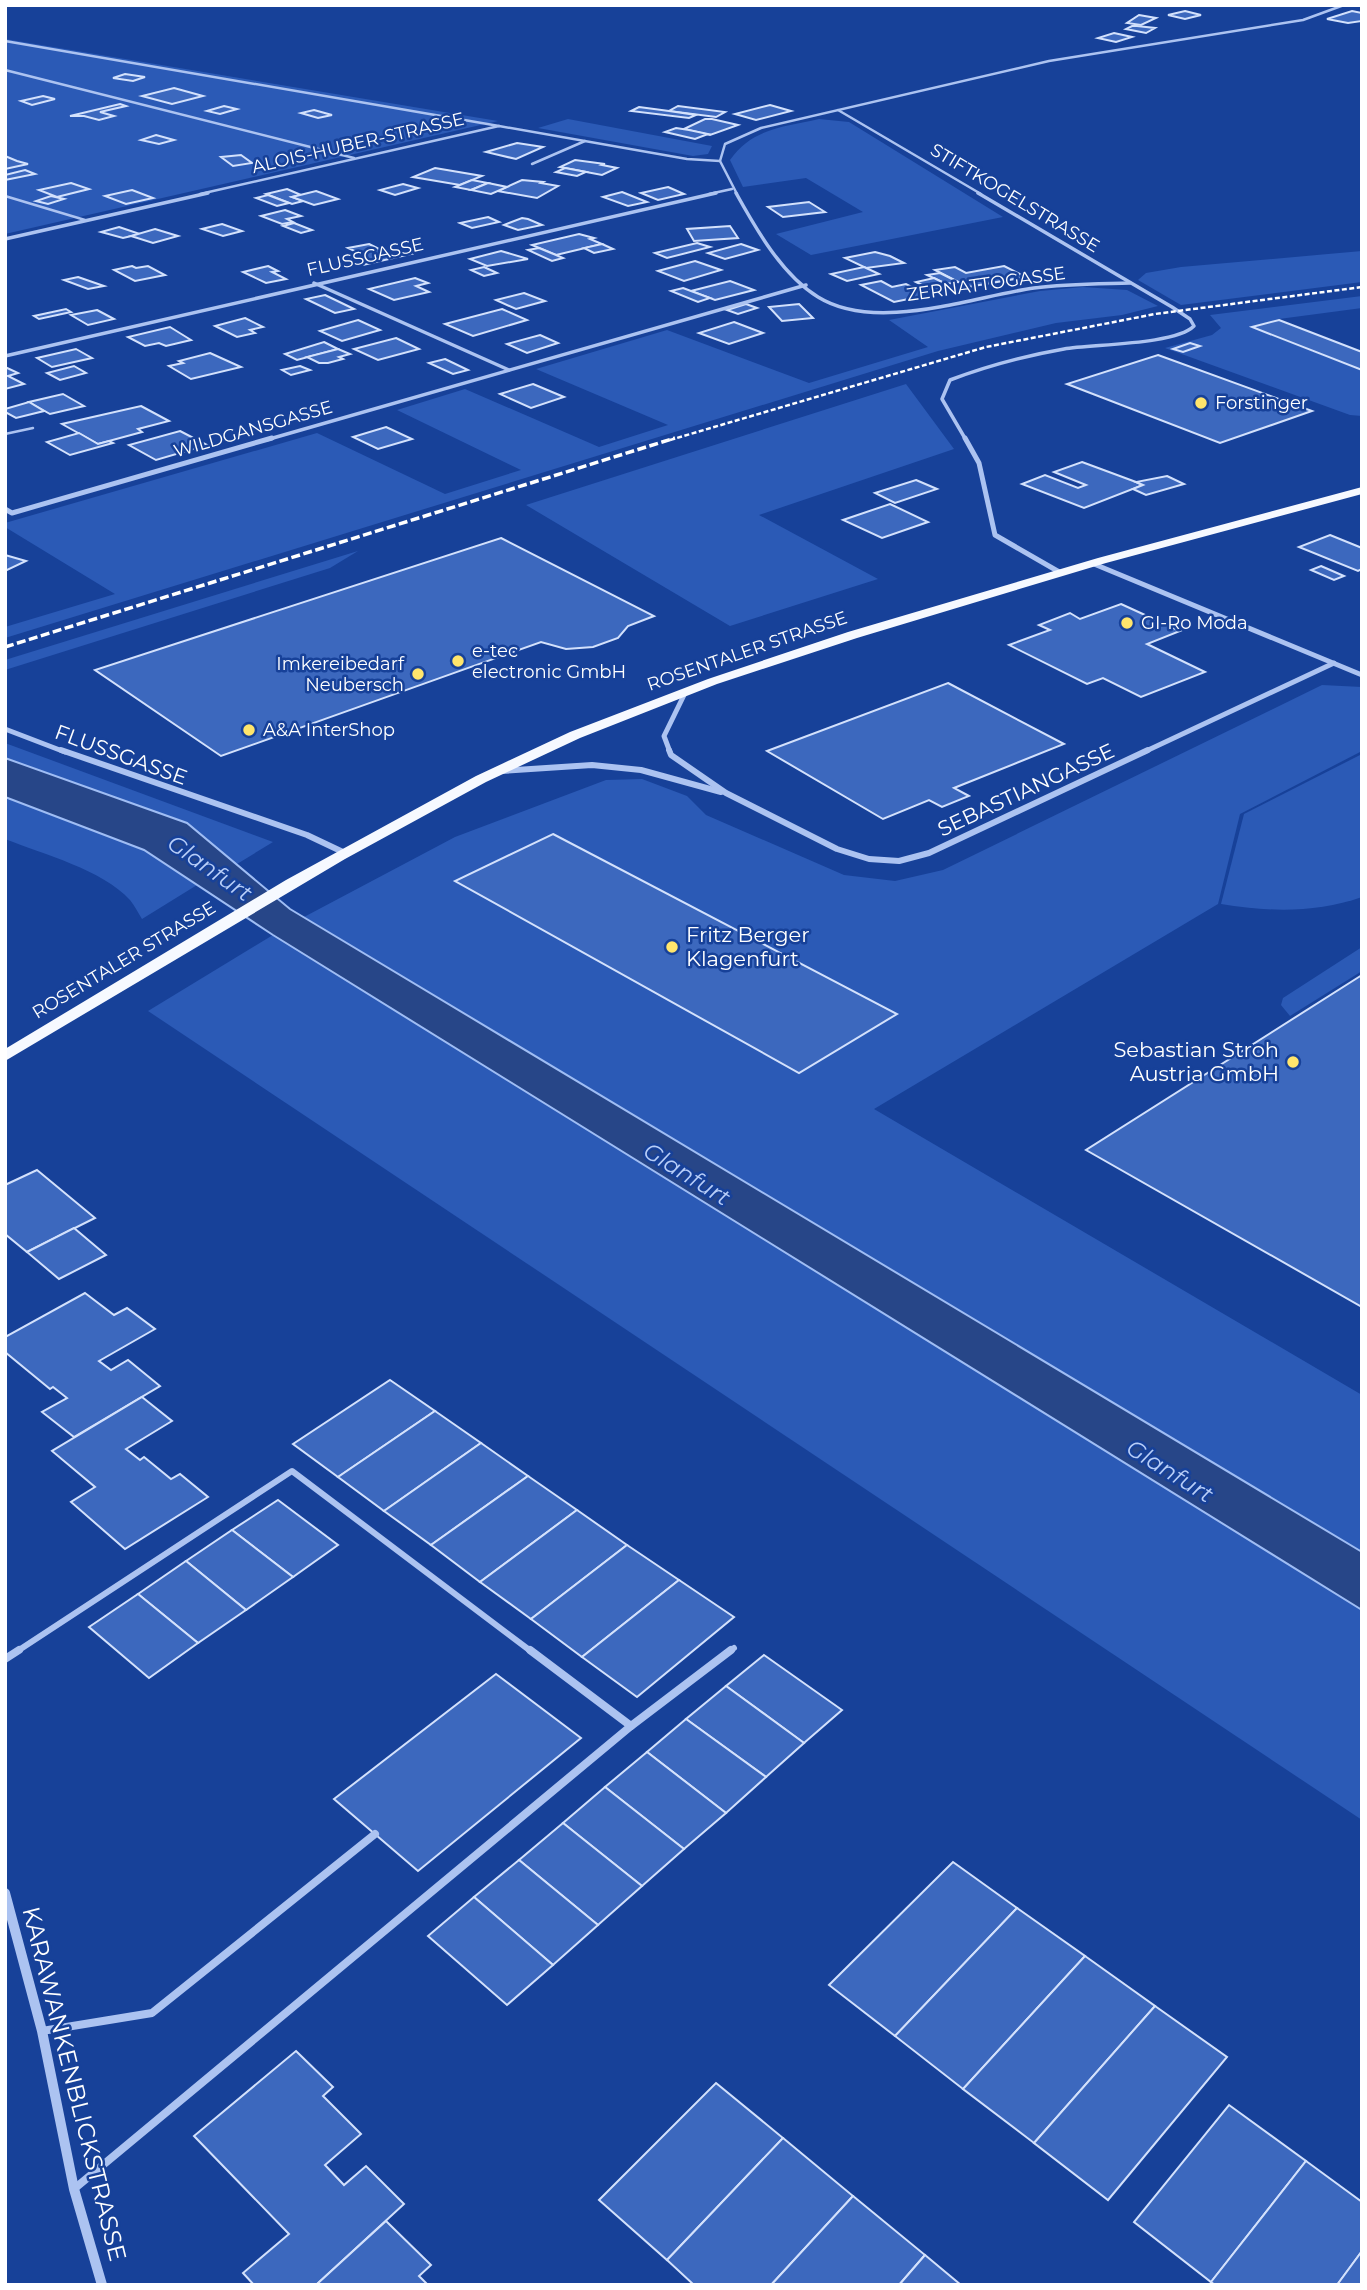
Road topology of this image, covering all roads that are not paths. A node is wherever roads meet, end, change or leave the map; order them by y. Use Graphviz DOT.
graph roads {
  1 [pos="1344,5"];
  2 [pos="5,41"];
  3 [pos="5,70"];
  4 [pos="837,110"];
  5 [pos="499,125"];
  6 [pos="585,141"];
  7 [pos="354,158"];
  8 [pos="720,161"];
  9 [pos="531,164"];
  10 [pos="732,189"];
  11 [pos="5,196"];
  12 [pos="85,220"];
  13 [pos="5,239"];
  14 [pos="314,283"];
  15 [pos="1130,283"];
  16 [pos="806,285"];
  17 [pos="5,356"];
  18 [pos="510,371"];
  19 [pos="33,428"];
  20 [pos="5,434"];
  21 [pos="1362,489"];
  22 [pos="5,509"];
  23 [pos="1094,564"];
  24 [pos="1061,573"];
  25 [pos="1334,663"];
  26 [pos="1362,675"];
  27 [pos="686,690"];
  28 [pos="5,729"];
  29 [pos="494,771"];
  30 [pos="726,793"];
  31 [pos="345,852"];
  32 [pos="5,1056"];
  33 [pos="734,1648"];
  34 [pos="5,1659"];
  35 [pos="631,1726"];
  36 [pos="376,1834"];
  37 [pos="5,1893"];
  38 [pos="41,2031"];
  39 [pos="75,2189"];
  40 [pos="102,2285"];
  1 -- 4 [label="street"];
  2 -- 5 [label="lane"];
  3 -- 7 [label="lane"];
  4 -- 8 [label="street"];
  4 -- 15 [label="street, STIFTKOGELSTRASSE"];
  5 -- 6 [label="street, ALOIS-HUBER-STRASSE"];
  5 -- 7 [label="street, ALOIS-HUBER-STRASSE"];
  6 -- 8 [label="street, ALOIS-HUBER-STRASSE"];
  6 -- 9 [label="lane"];
  7 -- 12 [label="street, ALOIS-HUBER-STRASSE"];
  8 -- 10 [label="street, ZERNATTOGASSE"];
  10 -- 14 [label="street, FLUSSGASSE"];
  10 -- 16 [label="street, ZERNATTOGASSE"];
  11 -- 12 [label="lane"];
  12 -- 13 [label="street, ALOIS-HUBER-STRASSE"];
  14 -- 17 [label="street, FLUSSGASSE"];
  14 -- 18 [label="street"];
  15 -- 16 [label="street, ZERNATTOGASSE"];
  15 -- 24 [label="street, STIFTKOGELSTRASSE"];
  16 -- 18 [label="street, WILDGANSGASSE"];
  18 -- 22 [label="street, WILDGANSGASSE"];
  19 -- 20 [label="lane"];
  21 -- 23 [label="main road, ROSENTALER STRASSE"];
  23 -- 24 [label="main road, ROSENTALER STRASSE"];
  23 -- 25 [label="street"];
  24 -- 27 [label="main road, ROSENTALER STRASSE"];
  25 -- 26 [label="street"];
  25 -- 30 [label="street, SEBASTIANGASSE"];
  27 -- 29 [label="main road, ROSENTALER STRASSE"];
  27 -- 30 [label="street, SEBASTIANGASSE"];
  28 -- 31 [label="street, FLUSSGASSE"];
  29 -- 30 [label="street, SEBASTIANGASSE"];
  29 -- 31 [label="main road, ROSENTALER STRASSE"];
  31 -- 32 [label="main road, ROSENTALER STRASSE"];
  33 -- 35 [label="lane"];
  34 -- 35 [label="lane"];
  35 -- 39 [label="lane"];
  36 -- 38 [label="lane"];
  37 -- 38 [label="street, KARAWANKENBLICKSTRASSE"];
  38 -- 39 [label="street, KARAWANKENBLICKSTRASSE"];
  39 -- 40 [label="street, KARAWANKENBLICKSTRASSE"];
}
